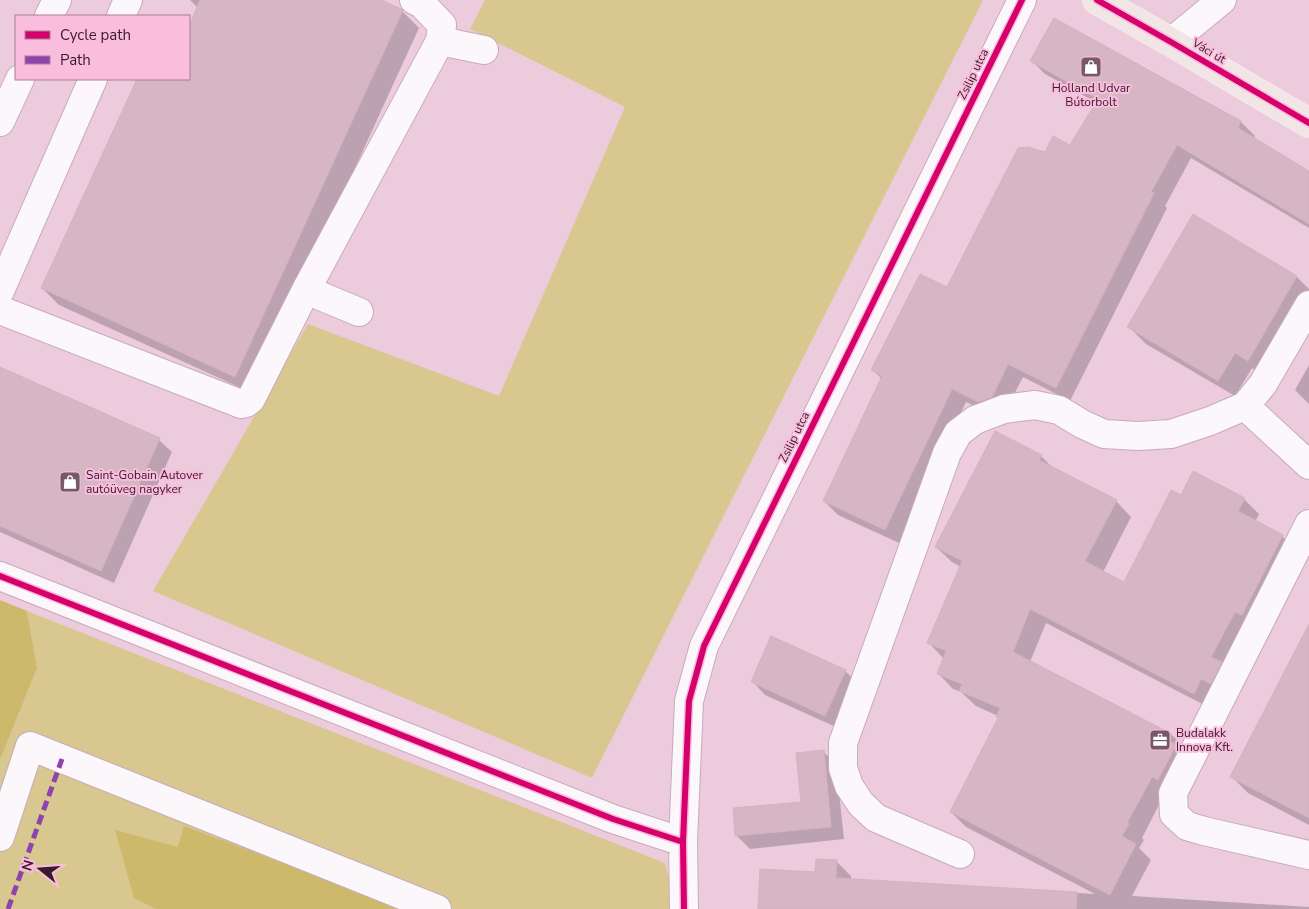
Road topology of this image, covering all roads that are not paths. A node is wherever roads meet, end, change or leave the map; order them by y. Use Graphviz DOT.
graph roads {
  1 [pos="57,0"];
  2 [pos="128,0"];
  3 [pos="1022,0"];
  4 [pos="1097,0"];
  5 [pos="1222,0"];
  6 [pos="429,5"];
  7 [pos="50,15"];
  8 [pos="121,15"];
  9 [pos="440,41"];
  10 [pos="1171,42"];
  11 [pos="484,50"];
  12 [pos="20,80"];
  13 [pos="93,80"];
  14 [pos="0,122"];
  15 [pos="1309,123"];
  16 [pos="0,290"];
  17 [pos="306,290"];
  18 [pos="1309,305"];
  19 [pos="0,310"];
  20 [pos="359,312"];
  21 [pos="1245,406"];
  22 [pos="1309,464"];
  23 [pos="1309,524"];
  24 [pos="0,576"];
  25 [pos="0,837"];
  26 [pos="683,842"];
  27 [pos="960,854"];
  28 [pos="1309,856"];
  29 [pos="437,909"];
  30 [pos="684,909"];
  1 -- 7 [label="street"];
  2 -- 8 [label="street"];
  3 -- 26 [label="street, Zsilip utca"];
  4 -- 10 [label="main road, Váci út"];
  5 -- 10 [label="street"];
  6 -- 9 [label="street"];
  9 -- 11 [label="street"];
  9 -- 17 [label="street"];
  10 -- 15 [label="main road, Váci út"];
  12 -- 14 [label="street"];
  13 -- 16 [label="street"];
  17 -- 19 [label="street"];
  17 -- 20 [label="street"];
  18 -- 21 [label="street"];
  21 -- 22 [label="street"];
  21 -- 27 [label="street"];
  23 -- 28 [label="street"];
  24 -- 26 [label="street"];
  25 -- 29 [label="street"];
  26 -- 30 [label="street, Zsilip utca"];
}
